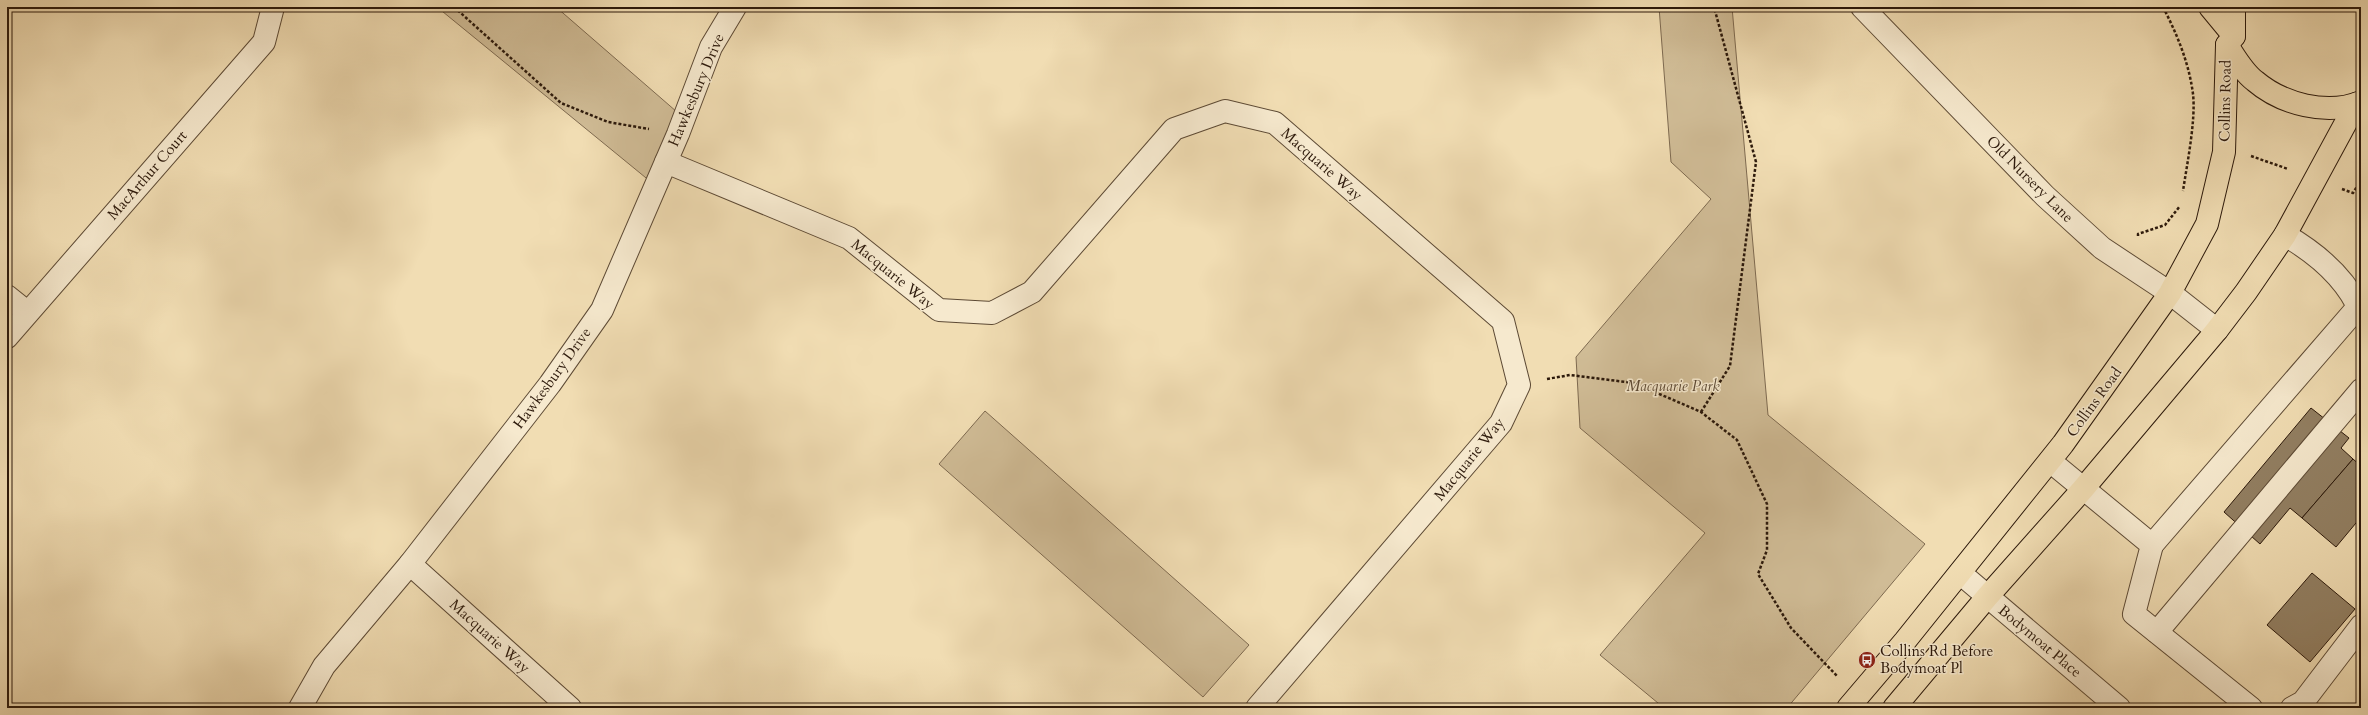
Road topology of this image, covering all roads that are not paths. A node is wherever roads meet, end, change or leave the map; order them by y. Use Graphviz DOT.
graph roads {
  1 [pos="273,7"];
  2 [pos="735,7"];
  3 [pos="1862,7"];
  4 [pos="2210,7"];
  5 [pos="2234,7"];
  6 [pos="2230,41"];
  7 [pos="2359,103"];
  8 [pos="666,162"];
  9 [pos="2285,235"];
  10 [pos="2170,294"];
  11 [pos="7,296"];
  12 [pos="2360,310"];
  13 [pos="28,312"];
  14 [pos="2217,330"];
  15 [pos="7,337"];
  16 [pos="2361,390"];
  17 [pos="2050,461"];
  18 [pos="2082,489"];
  19 [pos="2152,545"];
  20 [pos="410,564"];
  21 [pos="1960,573"];
  22 [pos="1987,597"];
  23 [pos="2361,626"];
  24 [pos="2157,632"];
  25 [pos="300,708"];
  26 [pos="570,708"];
  27 [pos="1257,708"];
  28 [pos="1848,708"];
  29 [pos="1894,708"];
  30 [pos="2119,708"];
  31 [pos="2251,708"];
  32 [pos="2292,708"];
  1 -- 13 [label="street, MacArthur Court"];
  2 -- 8 [label="street, Hawkesbury Drive"];
  3 -- 10 [label="street, Old Nursery Lane"];
  4 -- 6 [label="main road"];
  5 -- 6 [label="main road, Collins Road"];
  6 -- 7 [label="main road"];
  6 -- 10 [label="main road, Collins Road"];
  7 -- 9 [label="main road"];
  8 -- 20 [label="street, Hawkesbury Drive"];
  8 -- 27 [label="street, Macquarie Way"];
  9 -- 12 [label="street"];
  9 -- 14 [label="main road"];
  10 -- 14 [label="street, Old Nursery Lane"];
  10 -- 17 [label="main road, Collins Road"];
  11 -- 13 [label="street"];
  12 -- 19 [label="street"];
  13 -- 15 [label="street, MacArthur Court"];
  14 -- 18 [label="main road"];
  16 -- 24 [label="street"];
  17 -- 18 [label="street"];
  17 -- 21 [label="main road, Collins Road"];
  18 -- 19 [label="street"];
  18 -- 22 [label="main road"];
  19 -- 24 [label="street"];
  20 -- 25 [label="street, Hawkesbury Drive"];
  20 -- 26 [label="street, Macquarie Way"];
  21 -- 22 [label="street, Bodymoat Place"];
  21 -- 28 [label="main road, Collins Road"];
  22 -- 29 [label="main road"];
  22 -- 30 [label="street, Bodymoat Place"];
  23 -- 32 [label="street"];
  24 -- 31 [label="street"];
}
